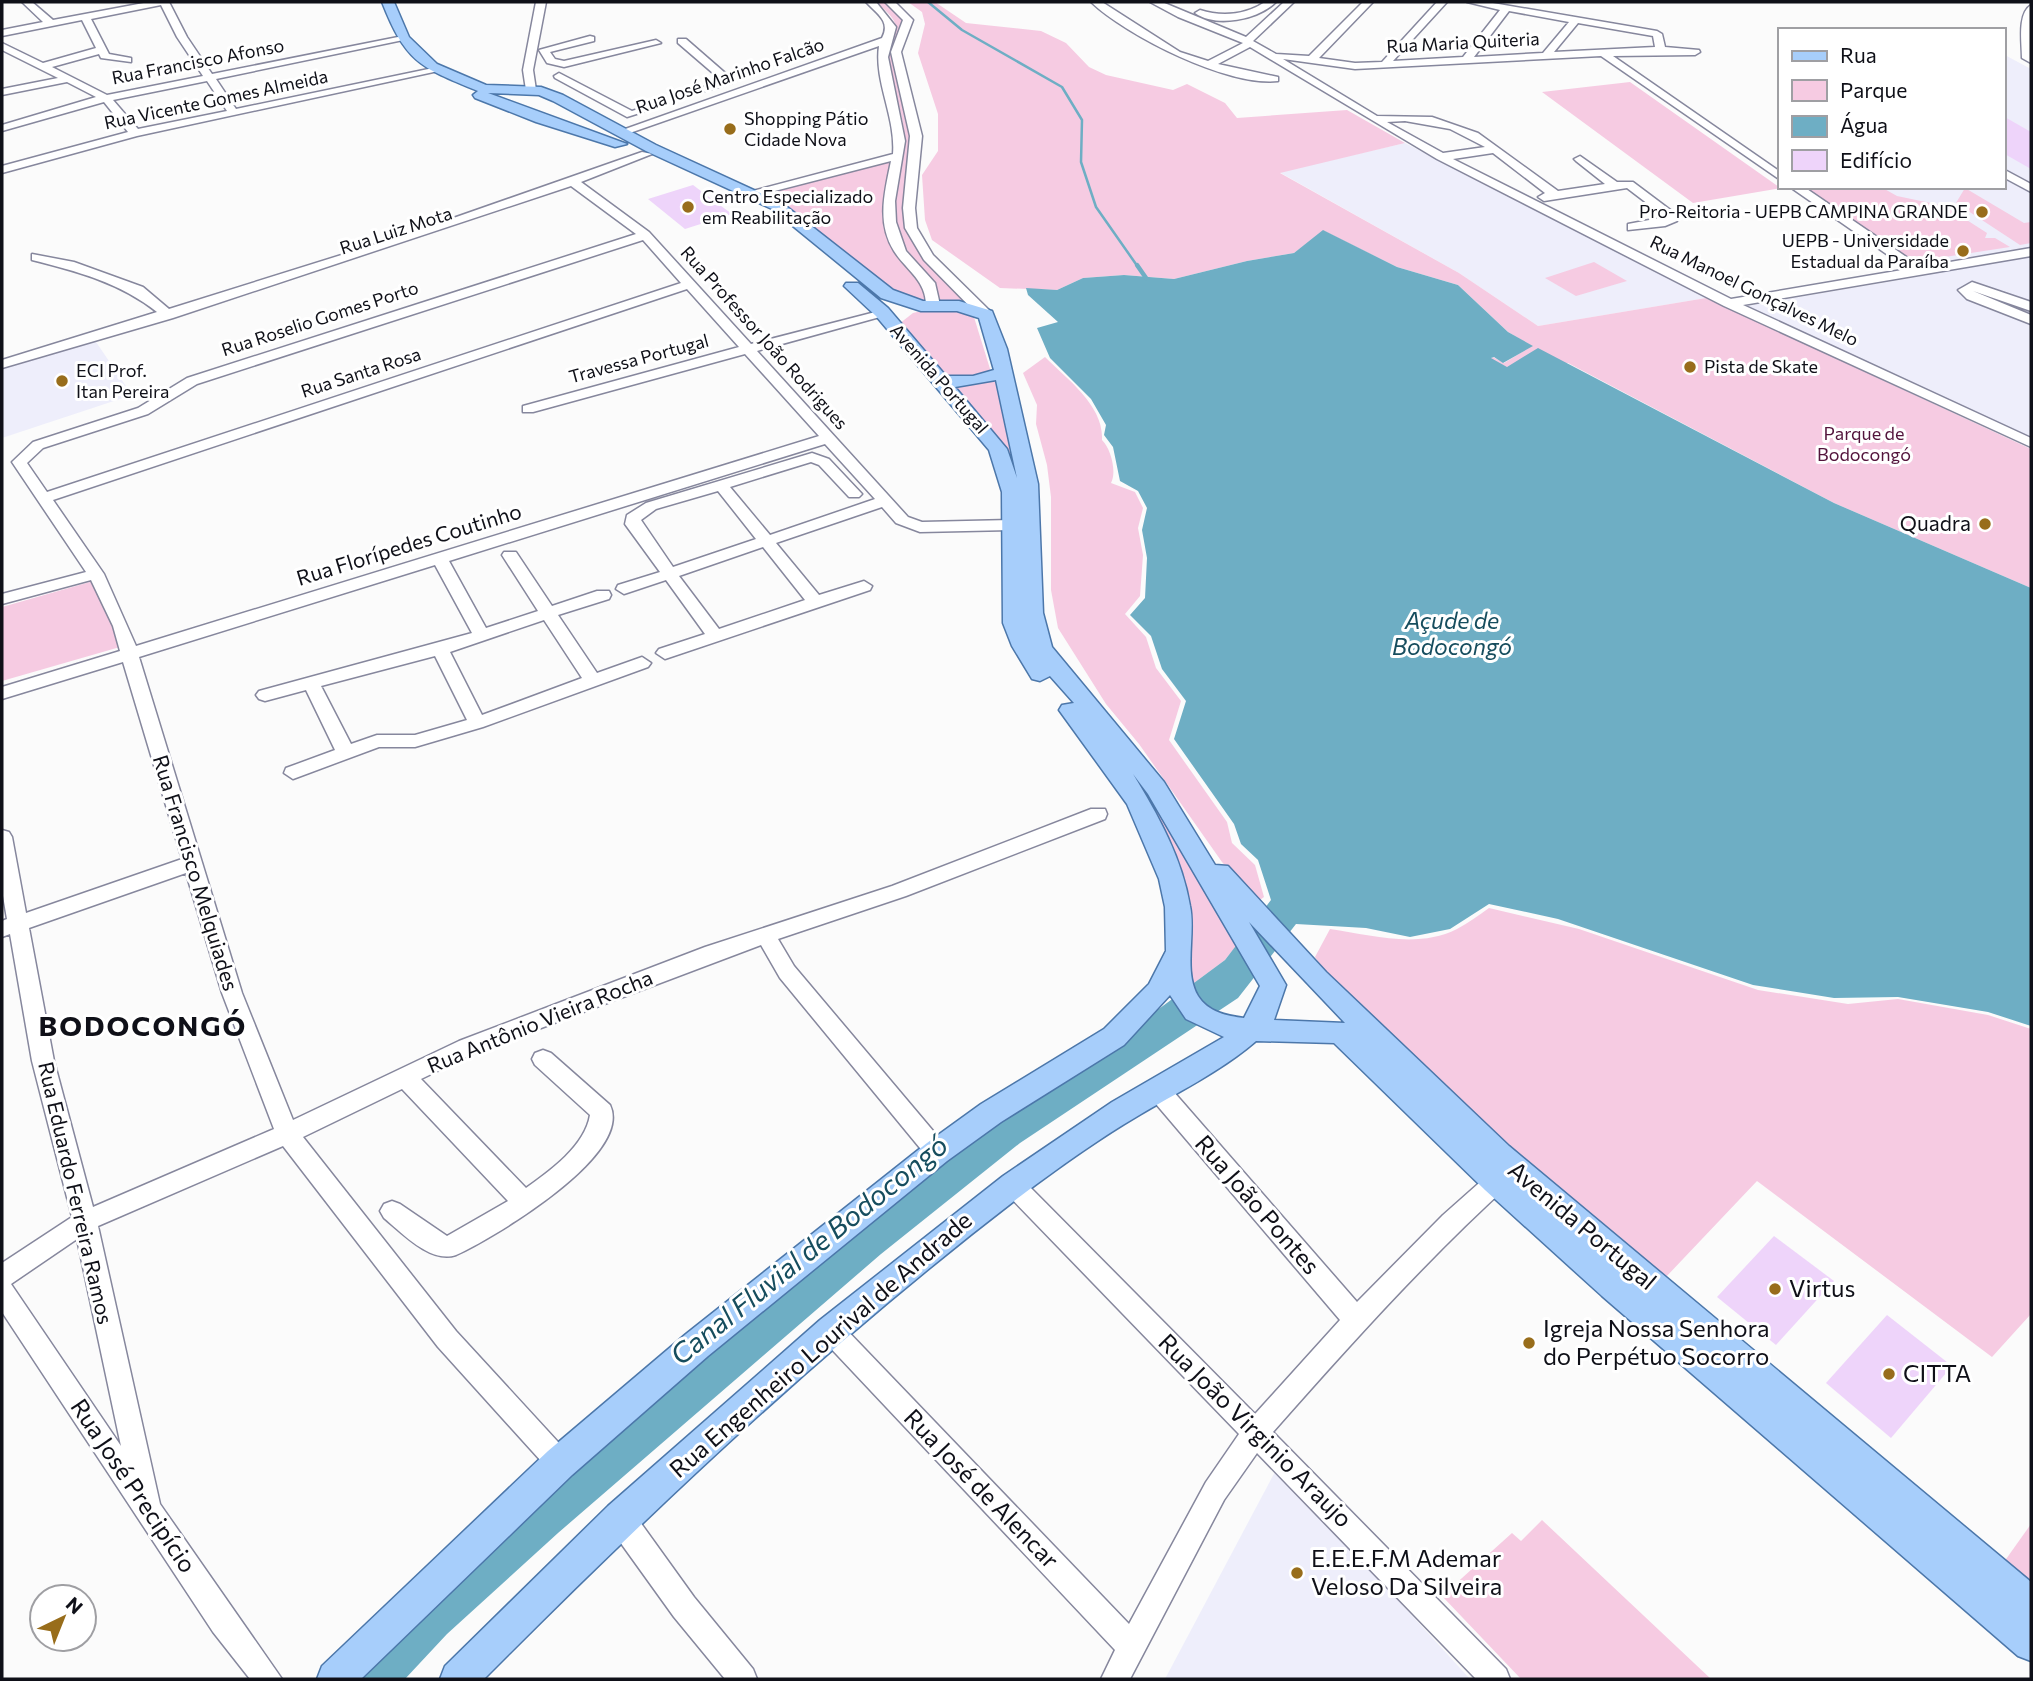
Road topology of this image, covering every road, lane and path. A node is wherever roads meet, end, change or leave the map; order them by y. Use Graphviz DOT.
graph roads {
  1 [pos="27,2"];
  2 [pos="108,2"];
  3 [pos="164,2"];
  4 [pos="388,2"];
  5 [pos="541,2"];
  6 [pos="871,2"];
  7 [pos="890,2"];
  8 [pos="1096,2"];
  9 [pos="1156,2"];
  10 [pos="1208,2"];
  11 [pos="1254,2"];
  12 [pos="1289,2"];
  13 [pos="1368,2"];
  14 [pos="1441,2"];
  15 [pos="1472,2"];
  16 [pos="1268,5"];
  17 [pos="1507,8"];
  18 [pos="2031,8"];
  19 [pos="118,10"];
  20 [pos="1197,12"];
  21 [pos="85,16"];
  22 [pos="1235,16"];
  23 [pos="1576,20"];
  24 [pos="50,22"];
  25 [pos="2029,23"];
  26 [pos="1264,25"];
  27 [pos="2,33"];
  28 [pos="403,39"];
  29 [pos="590,39"];
  30 [pos="888,39"];
  31 [pos="682,41"];
  32 [pos="1249,42"];
  33 [pos="656,43"];
  34 [pos="5,50"];
  35 [pos="101,50"];
  36 [pos="544,50"];
  37 [pos="1661,50"];
  38 [pos="851,51"];
  39 [pos="1695,52"];
  40 [pos="529,53"];
  41 [pos="1269,53"];
  42 [pos="1603,53"];
  43 [pos="883,54"];
  44 [pos="1546,56"];
  45 [pos="127,60"];
  46 [pos="1466,60"];
  47 [pos="1310,61"];
  48 [pos="2031,61"];
  49 [pos="1208,65"];
  50 [pos="1384,65"];
  51 [pos="43,66"];
  52 [pos="434,70"];
  53 [pos="211,76"];
  54 [pos="559,76"];
  55 [pos="68,79"];
  56 [pos="1274,79"];
  57 [pos="528,90"];
  58 [pos="2,92"];
  59 [pos="696,93"];
  60 [pos="106,98"];
  61 [pos="506,106"];
  62 [pos="578,108"];
  63 [pos="691,108"];
  64 [pos="233,112"];
  65 [pos="541,119"];
  66 [pos="1374,119"];
  67 [pos="2,128"];
  68 [pos="135,133"];
  69 [pos="620,133"];
  70 [pos="1495,149"];
  71 [pos="650,156"];
  72 [pos="898,156"];
  73 [pos="1441,157"];
  74 [pos="1580,159"];
  75 [pos="2,170"];
  76 [pos="1776,173"];
  77 [pos="2005,173"];
  78 [pos="576,184"];
  79 [pos="1615,186"];
  80 [pos="1799,189"];
  81 [pos="2031,189"];
  82 [pos="751,193"];
  83 [pos="1556,196"];
  84 [pos="1526,200"];
  85 [pos="1632,227"];
  86 [pos="645,234"];
  87 [pos="2024,250"];
  88 [pos="36,257"];
  89 [pos="1919,271"];
  90 [pos="690,284"];
  91 [pos="1729,303"];
  92 [pos="927,305"];
  93 [pos="2031,307"];
  94 [pos="168,315"];
  95 [pos="986,316"];
  96 [pos="886,318"];
  97 [pos="2031,320"];
  98 [pos="145,323"];
  99 [pos="750,350"];
  100 [pos="2,364"];
  101 [pos="1004,373"];
  102 [pos="939,382"];
  103 [pos="528,409"];
  104 [pos="829,438"];
  105 [pos="2031,443"];
  106 [pos="19,462"];
  107 [pos="721,485"];
  108 [pos="854,494"];
  109 [pos="44,498"];
  110 [pos="885,501"];
  111 [pos="1011,525"];
  112 [pos="920,527"];
  113 [pos="766,540"];
  114 [pos="510,555"];
  115 [pos="440,559"];
  116 [pos="96,574"];
  117 [pos="670,574"];
  118 [pos="863,586"];
  119 [pos="624,589"];
  120 [pos="603,595"];
  121 [pos="2,599"];
  122 [pos="816,601"];
  123 [pos="550,612"];
  124 [pos="482,636"];
  125 [pos="715,636"];
  126 [pos="440,649"];
  127 [pos="666,653"];
  128 [pos="128,654"];
  129 [pos="642,663"];
  130 [pos="593,681"];
  131 [pos="310,683"];
  132 [pos="2,693"];
  133 [pos="265,695"];
  134 [pos="477,723"];
  135 [pos="346,753"];
  136 [pos="293,773"];
  137 [pos="1098,814"];
  138 [pos="2,837"];
  139 [pos="190,864"];
  140 [pos="1248,920"];
  141 [pos="10,926"];
  142 [pos="766,936"];
  143 [pos="1177,953"];
  144 [pos="1246,1022"];
  145 [pos="543,1059"];
  146 [pos="405,1077"];
  147 [pos="1158,1090"];
  148 [pos="287,1134"];
  149 [pos="937,1152"];
  150 [pos="1505,1175"];
  151 [pos="1013,1185"];
  152 [pos="524,1203"];
  153 [pos="392,1211"];
  154 [pos="85,1221"];
  155 [pos="2,1276"];
  156 [pos="2,1291"];
  157 [pos="1356,1320"];
  158 [pos="831,1331"];
  159 [pos="1255,1433"];
  160 [pos="560,1463"];
  161 [pos="147,1507"];
  162 [pos="620,1518"];
  163 [pos="2031,1605"];
  164 [pos="2031,1643"];
  165 [pos="1132,1647"];
  166 [pos="268,1679"];
  167 [pos="335,1679"];
  168 [pos="458,1679"];
  169 [pos="743,1679"];
  170 [pos="1115,1679"];
  171 [pos="1496,1679"];
  1 -- 24 [label="street"];
  2 -- 19 [label="street"];
  3 -- 19 [label="street"];
  3 -- 53 [label="street"];
  4 -- 28 [label="main road"];
  5 -- 40 [label="street"];
  6 -- 30 [label="street"];
  7 -- 95 [label="street"];
  8 -- 49 [label="street"];
  9 -- 32 [label="street, Rua Manoel Gonçalves Melo"];
  10 -- 22 [label="street"];
  11 -- 16 [label="street"];
  12 -- 26 [label="street"];
  13 -- 47 [label="street"];
  14 -- 50 [label="street"];
  15 -- 17 [label="street"];
  16 -- 22 [label="street"];
  17 -- 23 [label="street"];
  17 -- 46 [label="street"];
  18 -- 25 [label="street"];
  19 -- 21 [label="street"];
  20 -- 22 [label="street"];
  21 -- 24 [label="street"];
  21 -- 35 [label="street"];
  22 -- 26 [label="street"];
  23 -- 37 [label="street"];
  23 -- 44 [label="street"];
  24 -- 27 [label="street"];
  25 -- 48 [label="street"];
  26 -- 32 [label="street"];
  28 -- 52 [label="main road"];
  28 -- 53 [label="street, Rua Francisco Afonso"];
  29 -- 36 [label="street"];
  30 -- 38 [label="street, Rua José Marinho Falcão"];
  30 -- 43 [label="street"];
  31 -- 59 [label="street"];
  32 -- 41 [label="street, Rua Manoel Gonçalves Melo"];
  32 -- 49 [label="street"];
  33 -- 36 [label="street"];
  34 -- 51 [label="street"];
  35 -- 45 [label="street"];
  35 -- 51 [label="street"];
  36 -- 40 [label="street"];
  37 -- 39 [label="street, Rua Maria Quiteria"];
  37 -- 42 [label="street, Rua Maria Quiteria"];
  38 -- 43 [label="street"];
  38 -- 63 [label="street, Rua José Marinho Falcão"];
  40 -- 57 [label="street"];
  41 -- 47 [label="street, Rua Maria Quiteria"];
  41 -- 66 [label="street, Rua Manoel Gonçalves Melo"];
  42 -- 44 [label="street, Rua Maria Quiteria"];
  42 -- 76 [label="street"];
  43 -- 72 [label="street"];
  44 -- 46 [label="street, Rua Maria Quiteria"];
  46 -- 50 [label="street, Rua Maria Quiteria"];
  47 -- 50 [label="street, Rua Maria Quiteria"];
  49 -- 56 [label="street"];
  51 -- 55 [label="street"];
  52 -- 57 [label="main road, Avenida Portugal"];
  52 -- 61 [label="main road, Avenida Portugal"];
  52 -- 64 [label="street, Rua Vicente Gomes Almeida"];
  53 -- 60 [label="street, Rua Francisco Afonso"];
  53 -- 64 [label="street"];
  54 -- 63 [label="street"];
  55 -- 58 [label="street"];
  55 -- 60 [label="street"];
  57 -- 61 [label="main road"];
  57 -- 62 [label="main road, Avenida Portugal"];
  60 -- 67 [label="street, Rua Francisco Afonso"];
  60 -- 68 [label="street"];
  61 -- 65 [label="main road, Avenida Portugal"];
  62 -- 65 [label="main road"];
  62 -- 69 [label="main road, Avenida Portugal"];
  63 -- 69 [label="street, Rua José Marinho Falcão"];
  64 -- 68 [label="street, Rua Vicente Gomes Almeida"];
  65 -- 71 [label="main road, Avenida Portugal"];
  66 -- 70 [label="street"];
  66 -- 73 [label="street, Rua Manoel Gonçalves Melo"];
  68 -- 75 [label="street, Rua Vicente Gomes Almeida"];
  69 -- 82 [label="main road, Avenida Portugal"];
  70 -- 73 [label="street"];
  70 -- 83 [label="street"];
  71 -- 78 [label="street, Rua Luiz Mota"];
  71 -- 96 [label="main road, Avenida Portugal"];
  72 -- 82 [label="street"];
  72 -- 92 [label="street"];
  73 -- 84 [label="street, Rua Manoel Gonçalves Melo"];
  74 -- 79 [label="street"];
  77 -- 81 [label="street"];
  78 -- 86 [label="street, Rua Professor João Rodrigues"];
  78 -- 94 [label="street, Rua Luiz Mota"];
  78 -- 98 [label="street, Rua Luiz Mota"];
  79 -- 83 [label="street"];
  79 -- 85 [label="street"];
  80 -- 89 [label="street"];
  82 -- 92 [label="main road, Avenida Portugal"];
  83 -- 84 [label="street"];
  84 -- 91 [label="street, Rua Manoel Gonçalves Melo"];
  86 -- 90 [label="street, Rua Professor João Rodrigues"];
  86 -- 106 [label="street, Rua Roselio Gomes Porto"];
  87 -- 89 [label="street"];
  88 -- 94 [label="street"];
  89 -- 91 [label="street"];
  90 -- 99 [label="street, Rua Professor João Rodrigues"];
  90 -- 109 [label="street, Rua Santa Rosa"];
  91 -- 105 [label="street, Rua Manoel Gonçalves Melo"];
  92 -- 95 [label="main road, Avenida Portugal"];
  92 -- 96 [label="main road"];
  93 -- 97 [label="street"];
  94 -- 98 [label="street, Rua Luiz Mota"];
  95 -- 101 [label="main road, Avenida Portugal"];
  96 -- 99 [label="street, Travessa Portugal"];
  96 -- 102 [label="main road, Avenida Portugal"];
  98 -- 100 [label="street, Rua Luiz Mota"];
  99 -- 103 [label="street, Travessa Portugal"];
  99 -- 104 [label="street, Rua Professor João Rodrigues"];
  101 -- 102 [label="main road"];
  101 -- 140 [label="main road, Avenida Portugal"];
  102 -- 111 [label="main road, Avenida Portugal"];
  104 -- 110 [label="street, Rua Professor João Rodrigues"];
  104 -- 115 [label="street, Rua Florípedes Coutinho"];
  106 -- 109 [label="street, Rua Francisco Melquiades"];
  107 -- 108 [label="street"];
  107 -- 113 [label="street"];
  107 -- 117 [label="street"];
  109 -- 116 [label="street, Rua Francisco Melquiades"];
  110 -- 112 [label="street, Rua Professor João Rodrigues"];
  110 -- 113 [label="street"];
  111 -- 112 [label="street"];
  111 -- 143 [label="main road, Avenida Portugal"];
  113 -- 117 [label="street"];
  113 -- 122 [label="street"];
  114 -- 123 [label="street"];
  115 -- 124 [label="street"];
  115 -- 128 [label="street, Rua Florípedes Coutinho"];
  116 -- 121 [label="street"];
  116 -- 128 [label="street, Rua Francisco Melquiades"];
  117 -- 119 [label="street"];
  117 -- 125 [label="street"];
  118 -- 122 [label="street"];
  120 -- 123 [label="street"];
  122 -- 125 [label="street"];
  123 -- 124 [label="street"];
  123 -- 130 [label="street"];
  124 -- 126 [label="street"];
  125 -- 127 [label="street"];
  126 -- 131 [label="street"];
  126 -- 134 [label="street"];
  128 -- 132 [label="street, Rua Florípedes Coutinho"];
  128 -- 139 [label="street, Rua Francisco Melquiades"];
  129 -- 130 [label="street"];
  130 -- 134 [label="street"];
  131 -- 133 [label="street"];
  131 -- 135 [label="street"];
  134 -- 135 [label="street"];
  135 -- 136 [label="street"];
  137 -- 142 [label="street, Rua Antônio Vieira Rocha"];
  138 -- 141 [label="street, Rua Eduardo Ferreira Ramos"];
  139 -- 141 [label="street"];
  139 -- 148 [label="street, Rua Francisco Melquiades"];
  140 -- 144 [label="main road, Avenida Portugal"];
  140 -- 150 [label="main road, Avenida Portugal"];
  141 -- 154 [label="street, Rua Eduardo Ferreira Ramos"];
  142 -- 146 [label="street, Rua Antônio Vieira Rocha"];
  142 -- 149 [label="street"];
  143 -- 144 [label="main road, Avenida Portugal"];
  143 -- 149 [label="main road"];
  144 -- 147 [label="main road, Rua Engenheiro Lourival de Andrade"];
  144 -- 150 [label="main road, Avenida Portugal"];
  145 -- 152 [label="street"];
  146 -- 148 [label="street, Rua Antônio Vieira Rocha"];
  146 -- 152 [label="street"];
  147 -- 151 [label="main road, Rua Engenheiro Lourival de Andrade"];
  147 -- 157 [label="street, Rua João Pontes"];
  148 -- 154 [label="street, Rua Antônio Vieira Rocha"];
  148 -- 160 [label="street, Rua Francisco Melquiades"];
  149 -- 160 [label="main road"];
  150 -- 157 [label="street"];
  150 -- 163 [label="main road, Avenida Portugal"];
  150 -- 164 [label="main road, Avenida Portugal"];
  151 -- 158 [label="main road, Rua Engenheiro Lourival de Andrade"];
  151 -- 159 [label="street, Rua João Virginio Araujo"];
  152 -- 153 [label="street"];
  154 -- 155 [label="street, Rua Antônio Vieira Rocha"];
  154 -- 161 [label="street, Rua Eduardo Ferreira Ramos"];
  156 -- 161 [label="street, Rua José Precipício"];
  157 -- 159 [label="street"];
  158 -- 162 [label="main road, Rua Engenheiro Lourival de Andrade"];
  158 -- 165 [label="street, Rua José de Alencar"];
  159 -- 165 [label="street"];
  159 -- 171 [label="street, Rua João Virginio Araujo"];
  160 -- 167 [label="main road"];
  161 -- 166 [label="street, Rua José Precipício"];
  162 -- 168 [label="main road, Rua Engenheiro Lourival de Andrade"];
  162 -- 169 [label="street"];
  165 -- 170 [label="street"];
}
